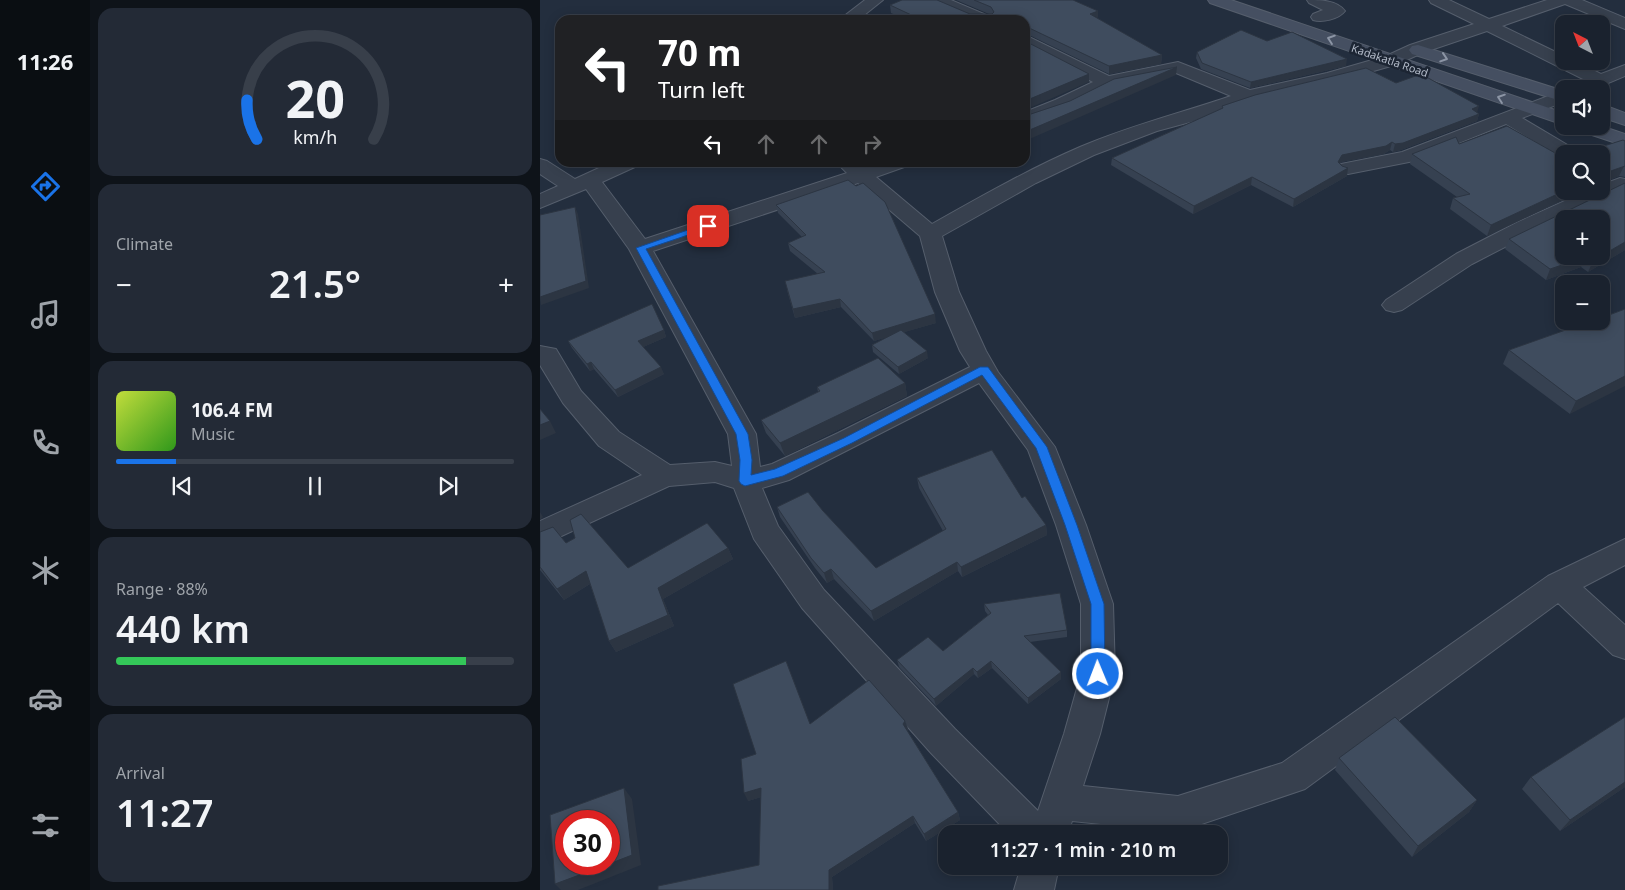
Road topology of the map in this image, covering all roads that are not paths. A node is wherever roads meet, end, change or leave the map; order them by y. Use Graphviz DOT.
graph roads {
  1 [pos="875,0"];
  2 [pos="938,0"];
  3 [pos="1216,0"];
  4 [pos="1265,0"];
  5 [pos="1315,0"];
  6 [pos="1437,0"];
  7 [pos="1564,0"];
  8 [pos="1568,0"];
  9 [pos="854,15"];
  10 [pos="973,15"];
  11 [pos="1319,18"];
  12 [pos="1489,24"];
  13 [pos="1625,24"];
  14 [pos="1344,26"];
  15 [pos="1030,43"];
  16 [pos="1416,49"];
  17 [pos="1393,51"];
  18 [pos="1625,70"];
  19 [pos="1600,80"];
  20 [pos="1107,82"];
  21 [pos="1555,93"];
  22 [pos="1248,96"];
  23 [pos="1555,99"];
  24 [pos="1531,108"];
  25 [pos="1610,113"];
  26 [pos="1030,116"];
  27 [pos="1507,117"];
  28 [pos="1555,117"];
  29 [pos="1625,119"];
  30 [pos="1610,135"];
  31 [pos="1625,140"];
  32 [pos="1555,146"];
  33 [pos="540,165"];
  34 [pos="619,167"];
  35 [pos="871,167"];
  36 [pos="1348,168"];
  37 [pos="853,170"];
  38 [pos="1610,178"];
  39 [pos="583,184"];
  40 [pos="1623,186"];
  41 [pos="540,202"];
  42 [pos="930,234"];
  43 [pos="640,248"];
  44 [pos="1394,305"];
  45 [pos="540,354"];
  46 [pos="984,370"];
  47 [pos="665,476"];
  48 [pos="745,481"];
  49 [pos="540,534"];
  50 [pos="1625,551"];
  51 [pos="1559,585"];
  52 [pos="1625,645"];
  53 [pos="1059,802"];
  54 [pos="1026,825"];
  55 [pos="1052,825"];
  56 [pos="1038,875"];
  57 [pos="1034,890"];
  1 -- 9 [label="street"];
  2 -- 10 [label="street"];
  17 -- 3 [label="street, Kadakatla Road, one-way"];
  4 -- 11 [label="street, Kadakatla Road"];
  5 -- 11 [label="street"];
  6 -- 12 [label="street"];
  7 -- 12 [label="street"];
  8 -- 13 [label="street"];
  11 -- 14 [label="street, Kadakatla Road"];
  12 -- 16 [label="street"];
  12 -- 19 [label="street"];
  15 -- 20 [label="street"];
  16 -- 17 [label="street, Kadakatla Road"];
  16 -- 21 [label="street, Kadakatla Road, one-way"];
  17 -- 22 [label="street"];
  24 -- 17 [label="street, Kadakatla Road, one-way"];
  18 -- 19 [label="street"];
  20 -- 22 [label="street"];
  20 -- 26 [label="street"];
  22 -- 42 [label="street"];
  23 -- 24 [label="street"];
  24 -- 27 [label="street"];
  24 -- 28 [label="street, Kadakatla Road"];
  25 -- 29 [label="street"];
  27 -- 32 [label="street"];
  27 -- 36 [label="street"];
  30 -- 31 [label="street"];
  33 -- 39 [label="street"];
  34 -- 39 [label="street"];
  35 -- 37 [label="street"];
  37 -- 42 [label="street"];
  37 -- 43 [label="street"];
  38 -- 40 [label="street"];
  39 -- 41 [label="street"];
  39 -- 43 [label="street"];
  40 -- 44 [label="street"];
  42 -- 46 [label="street"];
  43 -- 48 [label="street"];
  45 -- 47 [label="street"];
  46 -- 48 [label="street"];
  46 -- 53 [label="street"];
  47 -- 48 [label="street"];
  47 -- 49 [label="street"];
  48 -- 54 [label="street"];
  50 -- 51 [label="street"];
  51 -- 52 [label="street"];
  51 -- 53 [label="street"];
  53 -- 55 [label="street"];
  56 -- 57 [label="street"];
}
